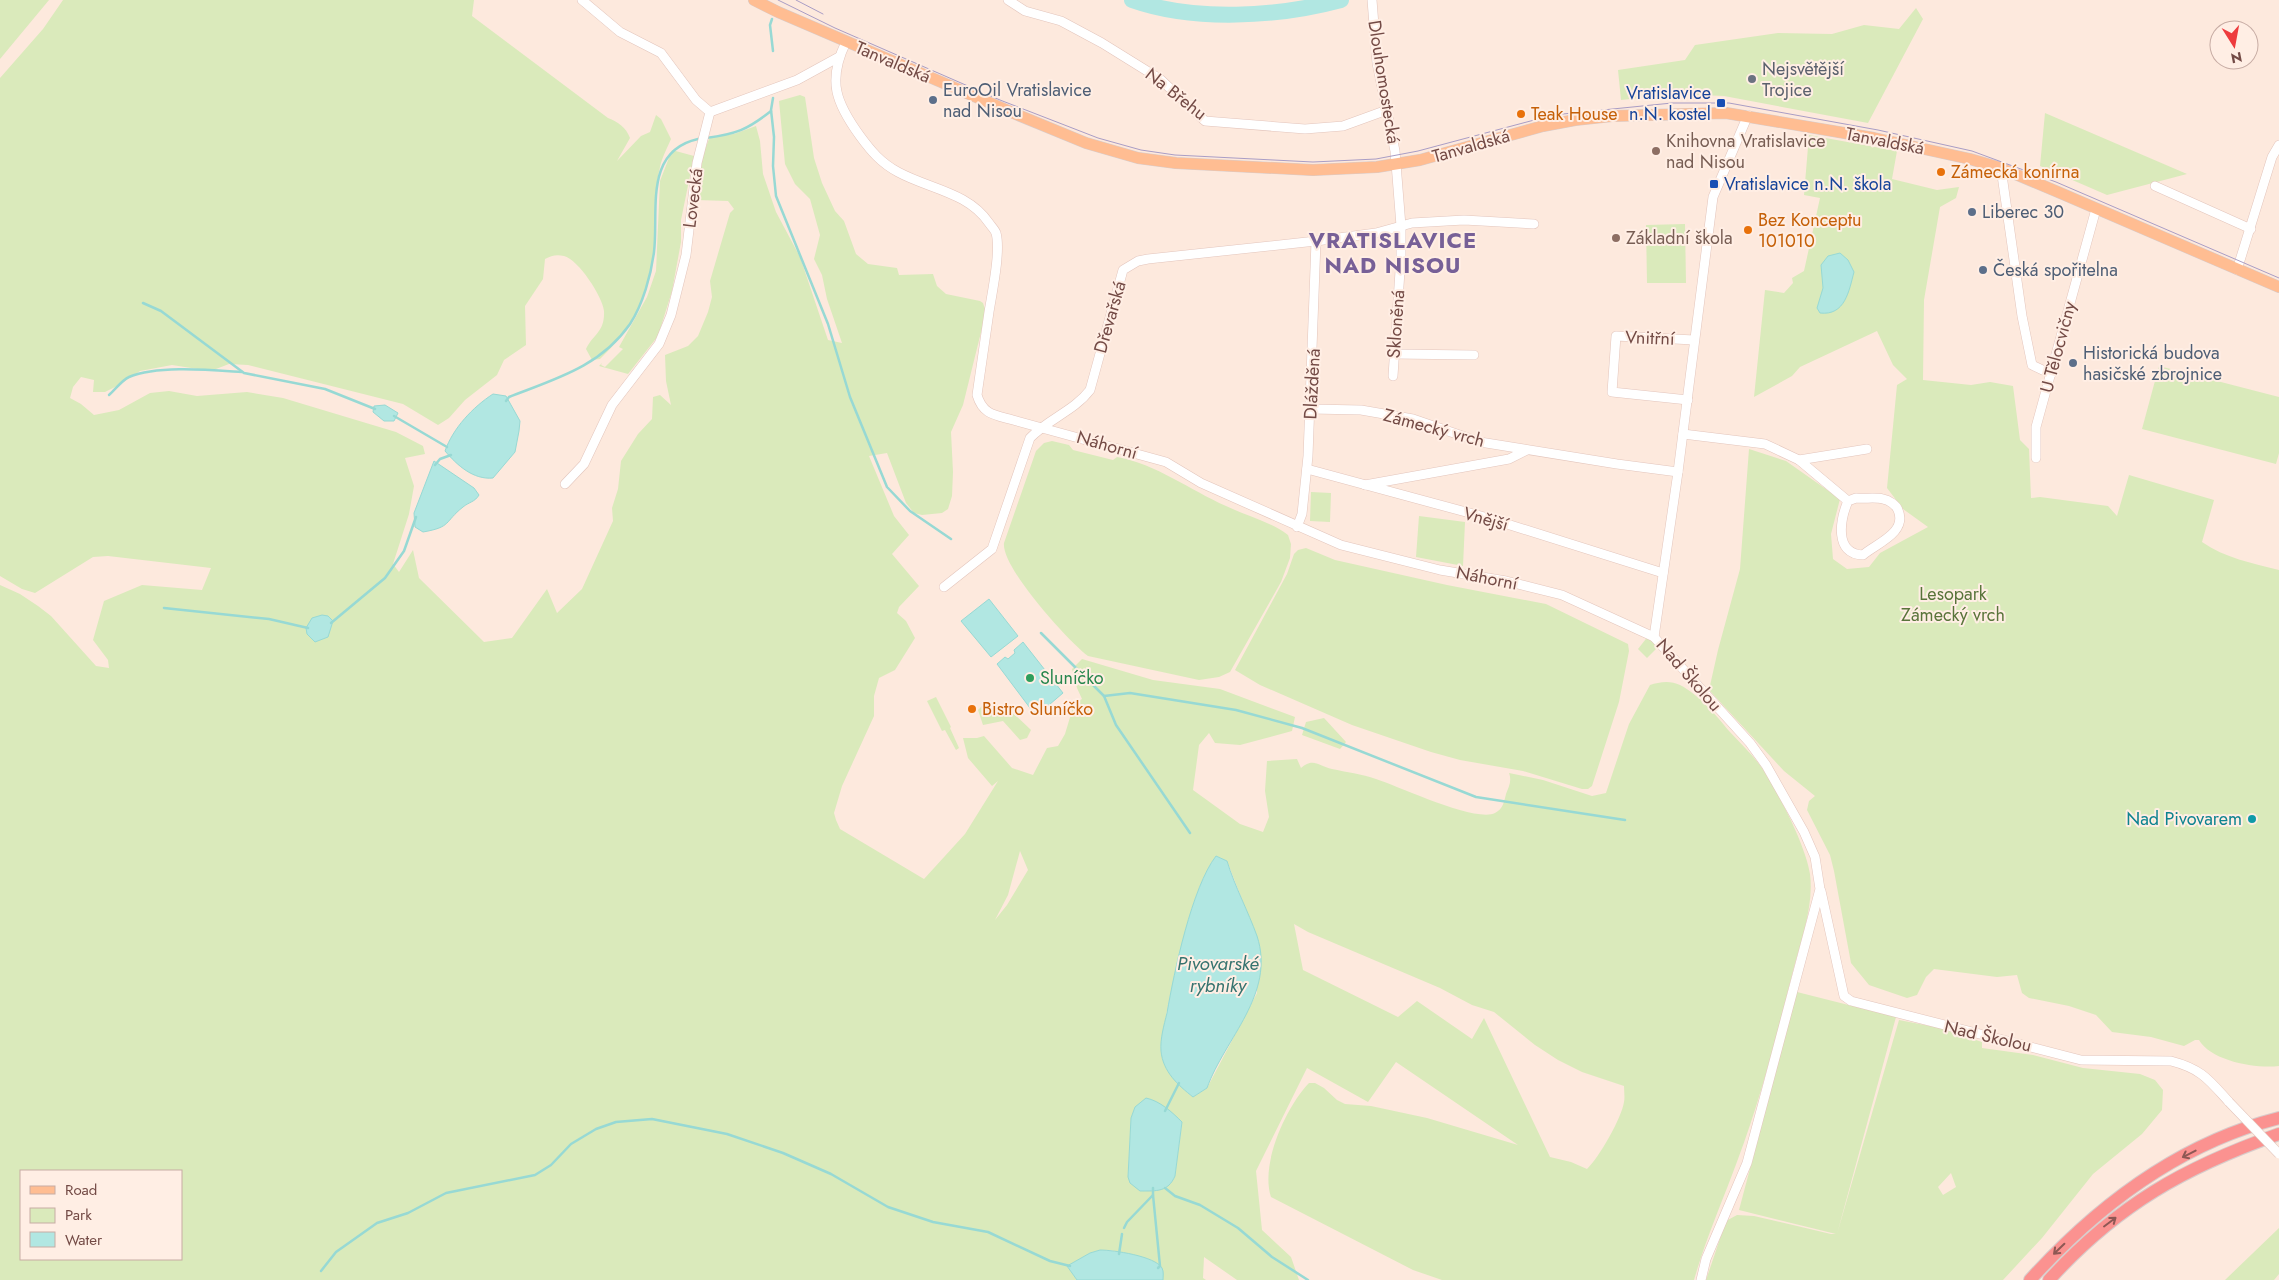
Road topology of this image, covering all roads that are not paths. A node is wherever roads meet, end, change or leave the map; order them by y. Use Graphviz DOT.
graph roads {
  1 [pos="582,0"];
  2 [pos="754,0"];
  3 [pos="1008,0"];
  4 [pos="1372,3"];
  5 [pos="846,42"];
  6 [pos="839,57"];
  7 [pos="1387,110"];
  8 [pos="710,112"];
  9 [pos="1748,115"];
  10 [pos="2279,145"];
  11 [pos="2276,156"];
  12 [pos="1396,165"];
  13 [pos="2001,168"];
  14 [pos="2155,186"];
  15 [pos="2096,209"];
  16 [pos="1534,224"];
  17 [pos="1401,226"];
  18 [pos="2251,228"];
  19 [pos="1316,241"];
  20 [pos="2237,270"];
  21 [pos="2279,287"];
  22 [pos="1694,340"];
  23 [pos="1394,354"];
  24 [pos="1474,354"];
  25 [pos="2051,374"];
  26 [pos="1393,376"];
  27 [pos="1688,400"];
  28 [pos="1311,409"];
  29 [pos="1041,427"];
  30 [pos="1683,434"];
  31 [pos="1867,449"];
  32 [pos="1527,450"];
  33 [pos="2036,458"];
  34 [pos="1798,460"];
  35 [pos="1307,469"];
  36 [pos="1678,472"];
  37 [pos="564,484"];
  38 [pos="1362,486"];
  39 [pos="1848,501"];
  40 [pos="1297,527"];
  41 [pos="1664,573"];
  42 [pos="944,587"];
  43 [pos="1654,637"];
  44 [pos="1820,889"];
  45 [pos="2276,1119"];
  46 [pos="2279,1134"];
  47 [pos="2279,1154"];
  48 [pos="1701,1280"];
  49 [pos="2030,1280"];
  50 [pos="2049,1280"];
  1 -- 8 [label="street"];
  2 -- 5 [label="main road, Tanvaldská"];
  3 -- 7 [label="street, Na Břehu"];
  4 -- 7 [label="street, Dlouhomostecká"];
  5 -- 6 [label="street, Náhorní"];
  5 -- 12 [label="main road, Tanvaldská"];
  6 -- 8 [label="street"];
  6 -- 29 [label="street, Náhorní"];
  7 -- 12 [label="street, Dlouhomostecká"];
  8 -- 37 [label="street, Lovecká"];
  9 -- 12 [label="main road, Tanvaldská"];
  9 -- 13 [label="main road, Tanvaldská"];
  9 -- 22 [label="street, Nad Školou"];
  10 -- 11 [label="street"];
  11 -- 18 [label="street"];
  12 -- 17 [label="street"];
  13 -- 15 [label="main road, Tanvaldská"];
  13 -- 25 [label="street"];
  14 -- 18 [label="street"];
  15 -- 20 [label="main road, Tanvaldská"];
  15 -- 25 [label="street, U Tělocvičny"];
  16 -- 17 [label="street"];
  17 -- 19 [label="street, Dřevařská"];
  17 -- 23 [label="street, Skloněná"];
  18 -- 20 [label="street"];
  19 -- 28 [label="street, Dlážděná"];
  19 -- 29 [label="street, Dřevařská"];
  20 -- 21 [label="main road, Tanvaldská"];
  22 -- 27 [label="street, Nad Školou"];
  22 -- 27 [label="street, Vnitřní"];
  23 -- 24 [label="street"];
  23 -- 26 [label="street, Skloněná"];
  25 -- 33 [label="street, U Tělocvičny"];
  27 -- 30 [label="street, Nad Školou"];
  28 -- 32 [label="street, Zámecký vrch"];
  28 -- 35 [label="street, Dlážděná"];
  29 -- 40 [label="street, Náhorní"];
  29 -- 42 [label="street, Dřevařská"];
  30 -- 34 [label="street"];
  30 -- 36 [label="street, Nad Školou"];
  31 -- 34 [label="street"];
  32 -- 36 [label="street, Zámecký vrch"];
  32 -- 38 [label="street, Zámecký vrch"];
  34 -- 39 [label="street"];
  35 -- 38 [label="street, Vnější"];
  35 -- 40 [label="street, Dlážděná"];
  36 -- 41 [label="street, Nad Školou"];
  38 -- 41 [label="street, Vnější"];
  39 -- 39 [label="street"];
  40 -- 43 [label="street, Náhorní"];
  41 -- 43 [label="street, Nad Školou"];
  43 -- 44 [label="street, Nad Školou"];
  44 -- 47 [label="street, Nad Školou, bridge"];
  44 -- 48 [label="street, Nad Školou"];
  45 -- 49 [label="highway, one-way"];
  50 -- 46 [label="highway, one-way"];
}
